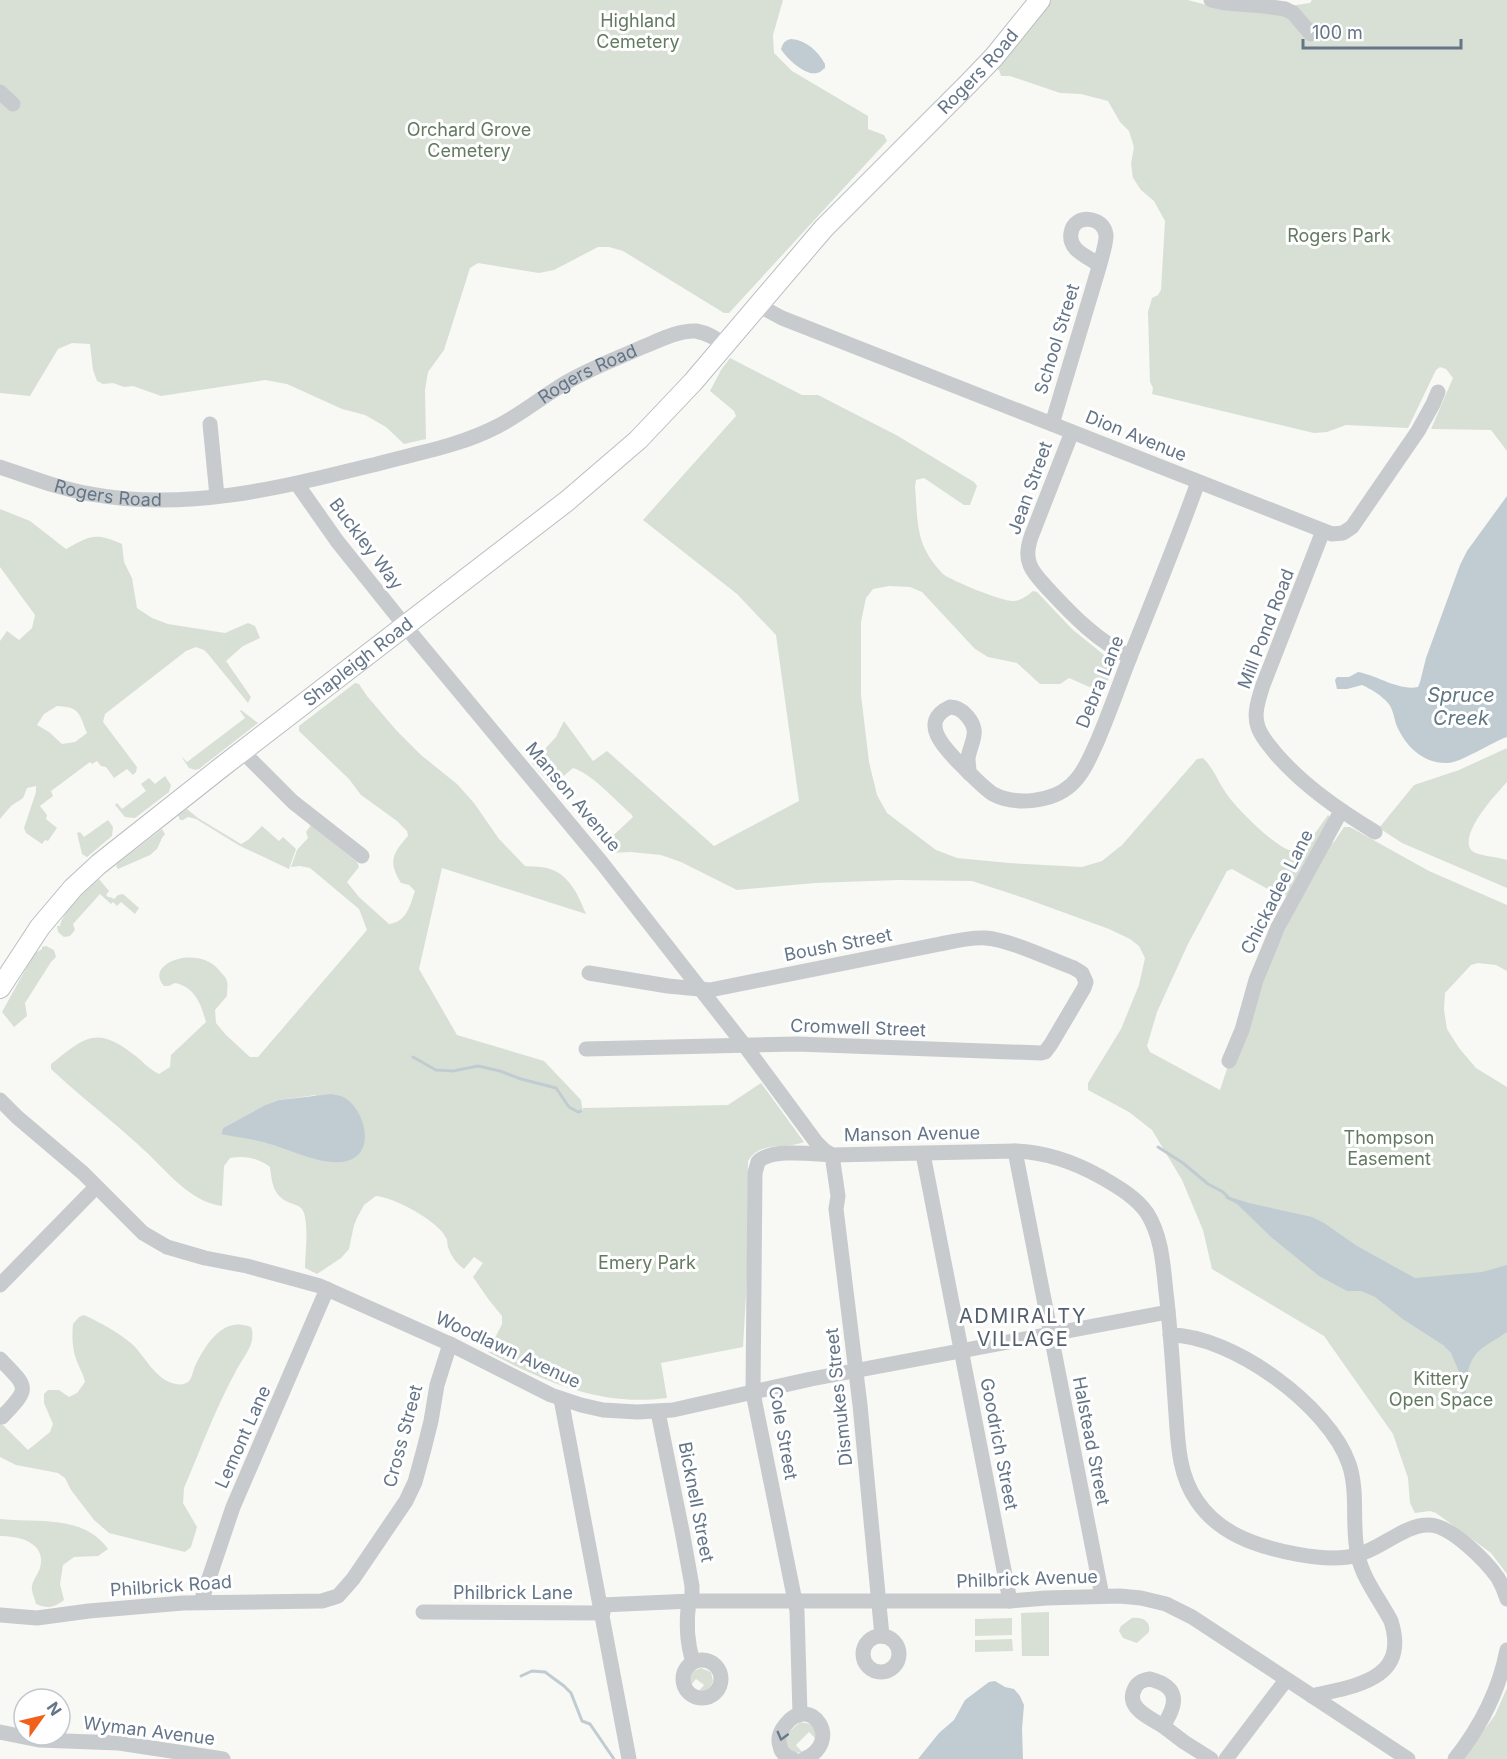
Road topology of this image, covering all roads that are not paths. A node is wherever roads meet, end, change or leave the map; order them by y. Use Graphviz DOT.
graph roads {
  1 [pos="1040,0"];
  2 [pos="1211,0"];
  3 [pos="1311,34"];
  4 [pos="0,92"];
  5 [pos="13,104"];
  6 [pos="1099,265"];
  7 [pos="758,305"];
  8 [pos="724,345"];
  9 [pos="1438,392"];
  10 [pos="210,424"];
  11 [pos="1052,424"];
  12 [pos="1072,432"];
  13 [pos="0,466"];
  14 [pos="1198,482"];
  15 [pos="297,484"];
  16 [pos="217,496"];
  17 [pos="1323,531"];
  18 [pos="405,626"];
  19 [pos="1130,657"];
  20 [pos="242,751"];
  21 [pos="969,773"];
  22 [pos="1341,811"];
  23 [pos="1375,832"];
  24 [pos="362,856"];
  25 [pos="589,973"];
  26 [pos="1086,979"];
  27 [pos="0,988"];
  28 [pos="700,990"];
  29 [pos="746,1046"];
  30 [pos="586,1049"];
  31 [pos="1229,1061"];
  32 [pos="0,1100"];
  33 [pos="1015,1151"];
  34 [pos="923,1154"];
  35 [pos="832,1155"];
  36 [pos="96,1187"];
  37 [pos="0,1286"];
  38 [pos="327,1289"];
  39 [pos="1168,1312"];
  40 [pos="1050,1335"];
  41 [pos="1170,1335"];
  42 [pos="450,1344"];
  43 [pos="961,1352"];
  44 [pos="0,1359"];
  45 [pos="856,1371"];
  46 [pos="753,1393"];
  47 [pos="561,1399"];
  48 [pos="658,1412"];
  49 [pos="0,1415"];
  50 [pos="1358,1555"];
  51 [pos="343,1591"];
  52 [pos="1102,1596"];
  53 [pos="1507,1599"];
  54 [pos="690,1601"];
  55 [pos="795,1601"];
  56 [pos="880,1601"];
  57 [pos="1010,1601"];
  58 [pos="201,1602"];
  59 [pos="602,1609"];
  60 [pos="423,1612"];
  61 [pos="0,1615"];
  62 [pos="882,1636"];
  63 [pos="1507,1650"];
  64 [pos="693,1662"];
  65 [pos="1287,1680"];
  66 [pos="1312,1696"];
  67 [pos="800,1714"];
  68 [pos="1162,1726"];
  69 [pos="0,1732"];
  70 [pos="629,1755"];
  71 [pos="223,1759"];
  72 [pos="793,1759"];
  73 [pos="804,1759"];
  74 [pos="1211,1759"];
  75 [pos="1226,1759"];
  76 [pos="1408,1759"];
  77 [pos="1455,1759"];
  1 -- 7 [label="main road, Rogers Road"];
  2 -- 3 [label="street"];
  4 -- 5 [label="street"];
  6 -- 11 [label="street, School Street"];
  7 -- 8 [label="main road, Rogers Road"];
  7 -- 11 [label="street, Dion Avenue"];
  8 -- 15 [label="street, Rogers Road"];
  8 -- 18 [label="main road, Shapleigh Road"];
  9 -- 17 [label="street, Dion Avenue"];
  10 -- 16 [label="street"];
  11 -- 12 [label="street, Dion Avenue"];
  12 -- 14 [label="street, Dion Avenue"];
  12 -- 19 [label="street, Jean Street"];
  13 -- 16 [label="street, Rogers Road"];
  14 -- 17 [label="street, Dion Avenue"];
  14 -- 19 [label="street, Debra Lane"];
  15 -- 16 [label="street, Rogers Road"];
  15 -- 18 [label="street, Buckley Way"];
  17 -- 22 [label="street, Mill Pond Road"];
  18 -- 20 [label="main road, Shapleigh Road"];
  18 -- 28 [label="street, Manson Avenue"];
  19 -- 21 [label="street, Debra Lane"];
  20 -- 24 [label="street"];
  20 -- 27 [label="main road, Shapleigh Road"];
  22 -- 23 [label="street, Mill Pond Road"];
  22 -- 31 [label="street, Chickadee Lane"];
  25 -- 28 [label="street, Boush Street"];
  26 -- 28 [label="street, Boush Street"];
  26 -- 29 [label="street, Cromwell Street"];
  28 -- 29 [label="street, Manson Avenue"];
  29 -- 30 [label="street, Cromwell Street"];
  29 -- 35 [label="street, Manson Avenue"];
  32 -- 36 [label="street, Woodlawn Avenue"];
  33 -- 34 [label="street, Manson Avenue"];
  33 -- 39 [label="street, Manson Avenue"];
  33 -- 40 [label="street, Halstead Street"];
  34 -- 35 [label="street, Manson Avenue"];
  34 -- 43 [label="street, Goodrich Street"];
  35 -- 45 [label="street, Dismukes Street"];
  35 -- 46 [label="street, Cole Street"];
  36 -- 37 [label="street"];
  36 -- 38 [label="street, Woodlawn Avenue"];
  38 -- 42 [label="street, Woodlawn Avenue"];
  38 -- 58 [label="street, Lemont Lane"];
  39 -- 40 [label="street, Woodlawn Avenue"];
  39 -- 41 [label="street, Manson Avenue"];
  40 -- 43 [label="street, Woodlawn Avenue"];
  40 -- 52 [label="street, Halstead Street"];
  41 -- 50 [label="street"];
  41 -- 50 [label="street, Manson Avenue"];
  42 -- 47 [label="street, Woodlawn Avenue"];
  42 -- 51 [label="street, Cross Street"];
  43 -- 45 [label="street, Woodlawn Avenue"];
  43 -- 57 [label="street, Goodrich Street"];
  44 -- 49 [label="street"];
  45 -- 46 [label="street, Woodlawn Avenue"];
  45 -- 56 [label="street, Dismukes Street"];
  46 -- 48 [label="street, Woodlawn Avenue"];
  46 -- 55 [label="street, Cole Street"];
  47 -- 48 [label="street, Woodlawn Avenue"];
  47 -- 59 [label="street"];
  48 -- 54 [label="street, Bicknell Street"];
  50 -- 53 [label="street, Manson Avenue"];
  50 -- 66 [label="street"];
  51 -- 58 [label="street, Philbrick Road"];
  52 -- 57 [label="street, Philbrick Avenue"];
  52 -- 65 [label="street, Philbrick Avenue"];
  54 -- 55 [label="street, Philbrick Avenue"];
  54 -- 59 [label="street, Philbrick Avenue"];
  54 -- 64 [label="street, Bicknell Street"];
  55 -- 56 [label="street, Philbrick Avenue"];
  55 -- 67 [label="street, Cole Street"];
  56 -- 57 [label="street, Philbrick Avenue"];
  56 -- 62 [label="street, Dismukes Street"];
  58 -- 61 [label="street, Philbrick Road"];
  59 -- 60 [label="street, Philbrick Lane"];
  59 -- 70 [label="street"];
  63 -- 77 [label="street"];
  65 -- 66 [label="street, Philbrick Avenue"];
  65 -- 75 [label="street"];
  66 -- 76 [label="street, Philbrick Avenue"];
  67 -- 72 [label="street, one-way"];
  67 -- 73 [label="street"];
  68 -- 74 [label="street"];
  69 -- 71 [label="street, Wyman Avenue"];
}
